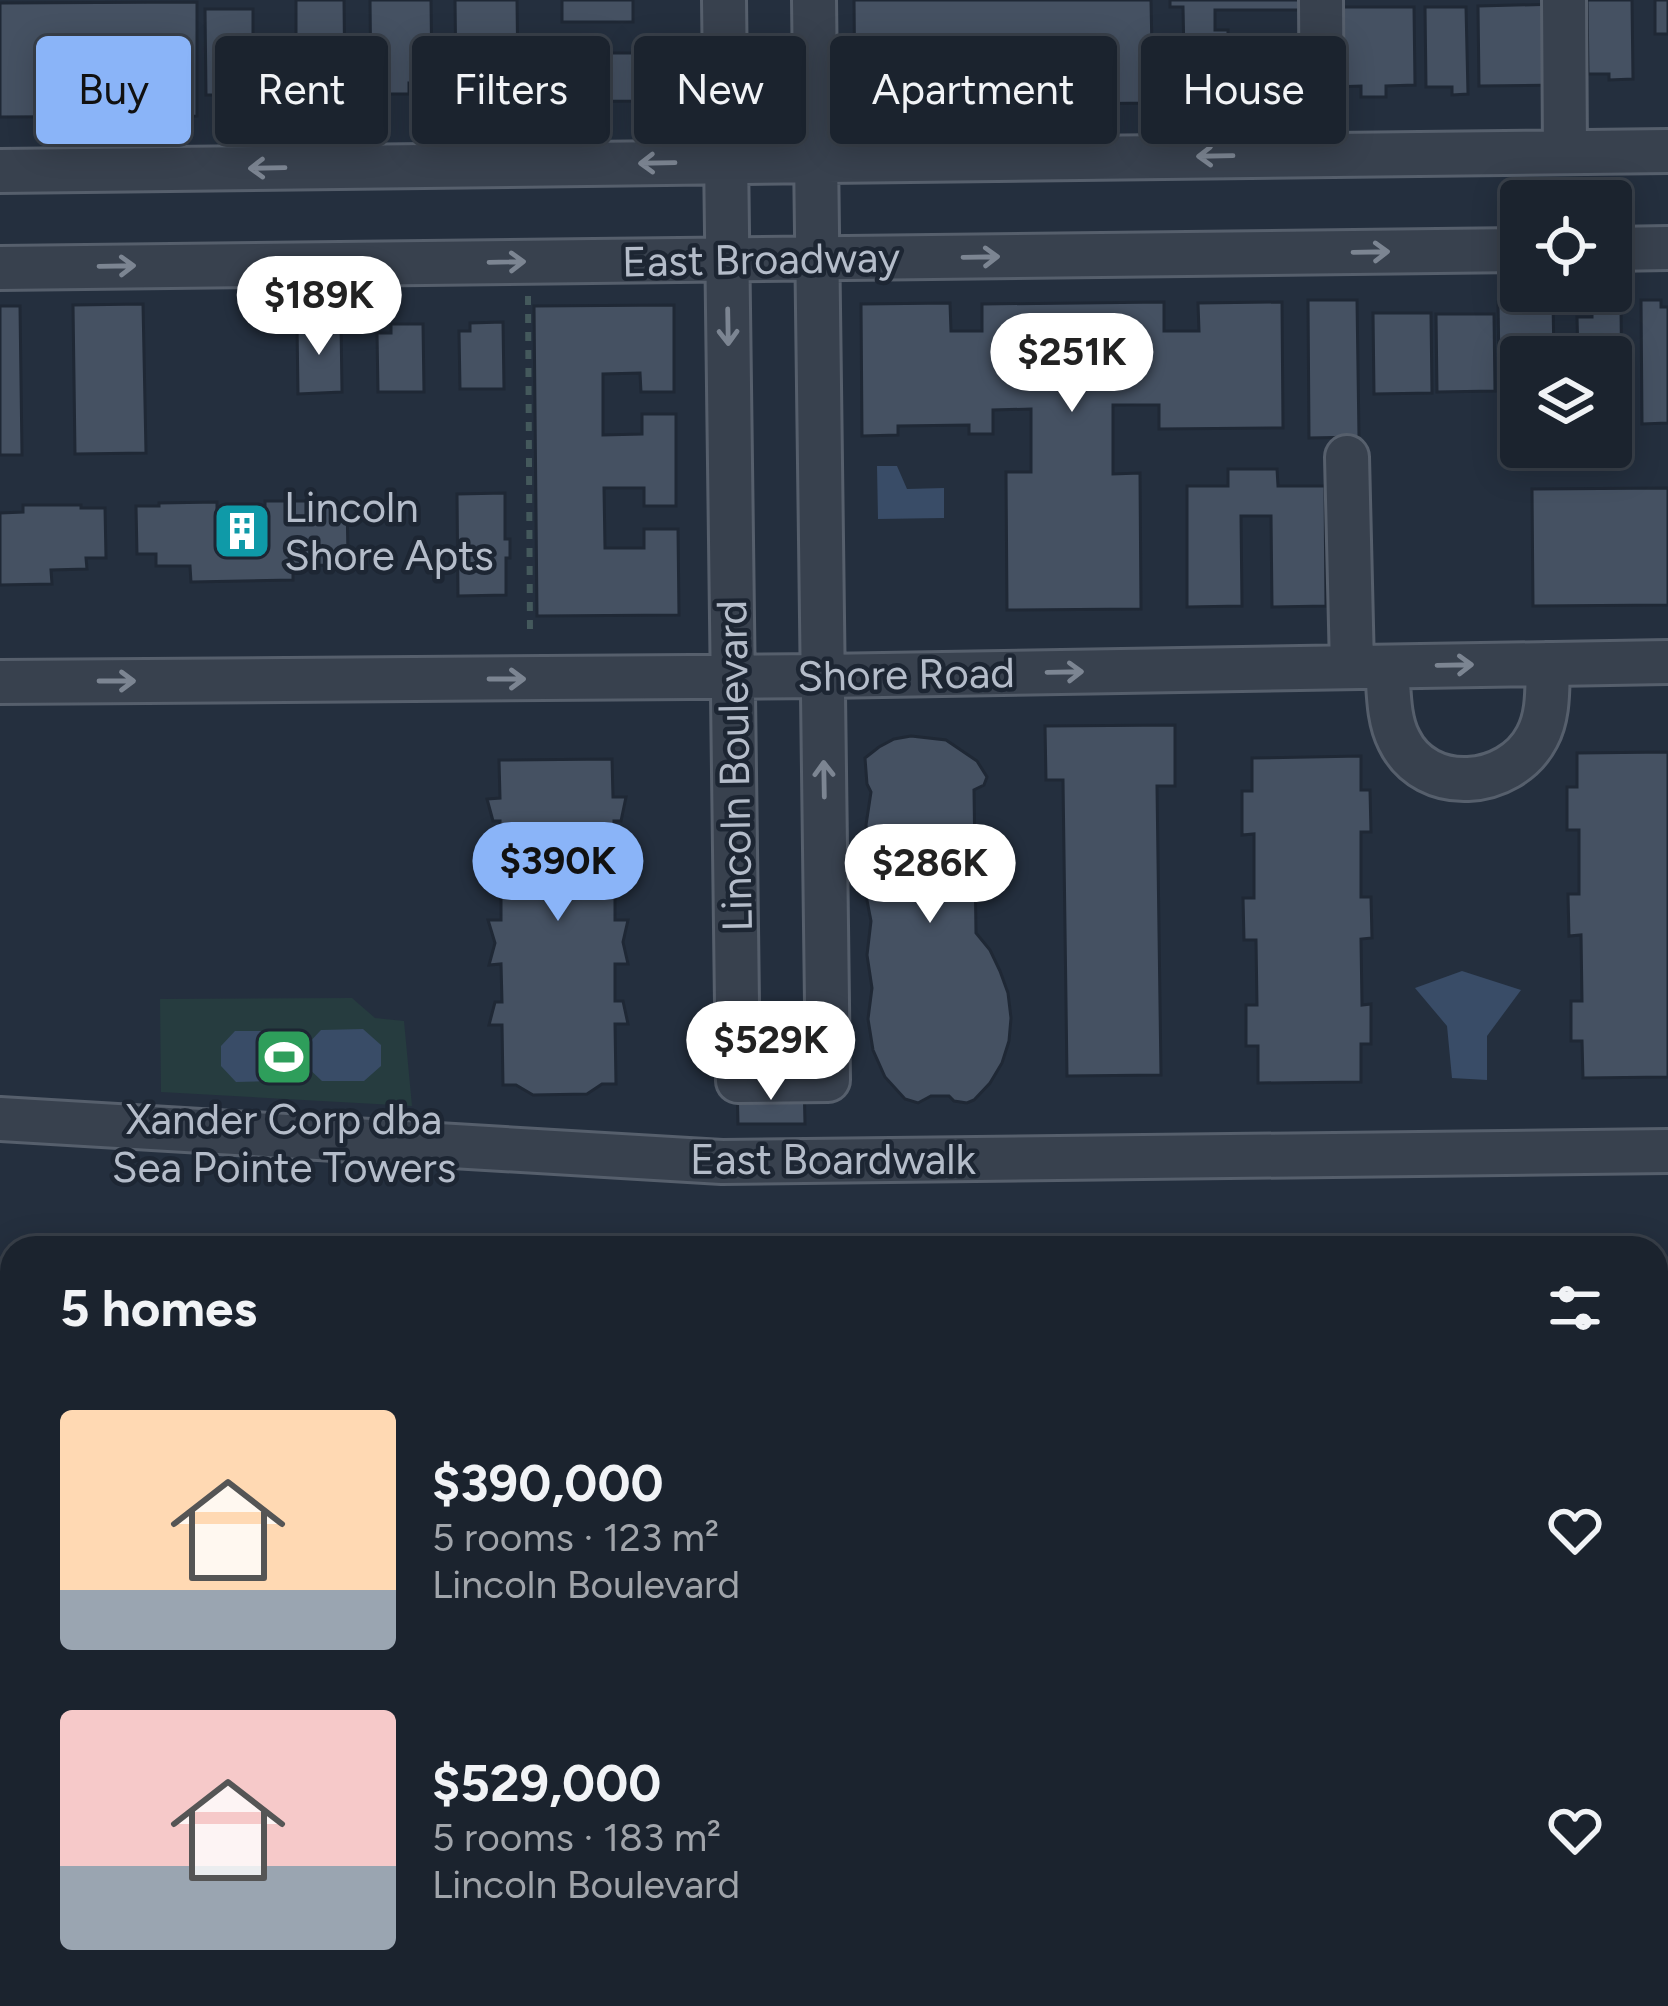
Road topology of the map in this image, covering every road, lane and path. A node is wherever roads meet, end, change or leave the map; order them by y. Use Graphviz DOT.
graph roads {
  1 [pos="724,0"];
  2 [pos="814,0"];
  3 [pos="1322,0"];
  4 [pos="1564,0"];
  5 [pos="1668,151"];
  6 [pos="1565,152"];
  7 [pos="1322,155"];
  8 [pos="816,161"];
  9 [pos="725,162"];
  10 [pos="0,171"];
  11 [pos="1668,248"];
  12 [pos="1632,249"];
  13 [pos="1500,250"];
  14 [pos="818,259"];
  15 [pos="727,260"];
  16 [pos="0,268"];
  17 [pos="528,286"];
  18 [pos="1347,457"];
  19 [pos="530,632"];
  20 [pos="1668,662"];
  21 [pos="1548,664"];
  22 [pos="1370,667"];
  23 [pos="823,676"];
  24 [pos="733,677"];
  25 [pos="0,682"];
  26 [pos="0,1119"];
  27 [pos="1668,1151"];
  1 -- 9 [label="street, Lincoln Boulevard"];
  2 -- 8 [label="street, Lincoln Boulevard"];
  3 -- 7 [label="street"];
  4 -- 6 [label="street"];
  5 -- 6 [label="street"];
  6 -- 7 [label="street"];
  7 -- 8 [label="street, one-way"];
  8 -- 9 [label="street"];
  8 -- 14 [label="street, Lincoln Boulevard"];
  9 -- 10 [label="street, one-way"];
  9 -- 15 [label="street, Lincoln Boulevard"];
  11 -- 12 [label="street"];
  14 -- 13 [label="street, East Broadway, one-way"];
  14 -- 15 [label="street, East Broadway"];
  14 -- 23 [label="street, Lincoln Boulevard"];
  16 -- 15 [label="street, East Broadway, one-way"];
  15 -- 24 [label="street, Lincoln Boulevard, one-way"];
  17 -- 19 [label="path"];
  18 -- 22 [label="street"];
  20 -- 21 [label="street, Shore Road"];
  22 -- 21 [label="street, Shore Road, one-way"];
  21 -- 22 [label="street"];
  23 -- 22 [label="street, Shore Road, one-way"];
  23 -- 24 [label="street, Shore Road"];
  24 -- 23 [label="street, Lincoln Boulevard, one-way"];
  25 -- 24 [label="street, Shore Road, one-way"];
  26 -- 27 [label="street, East Boardwalk"];
}
